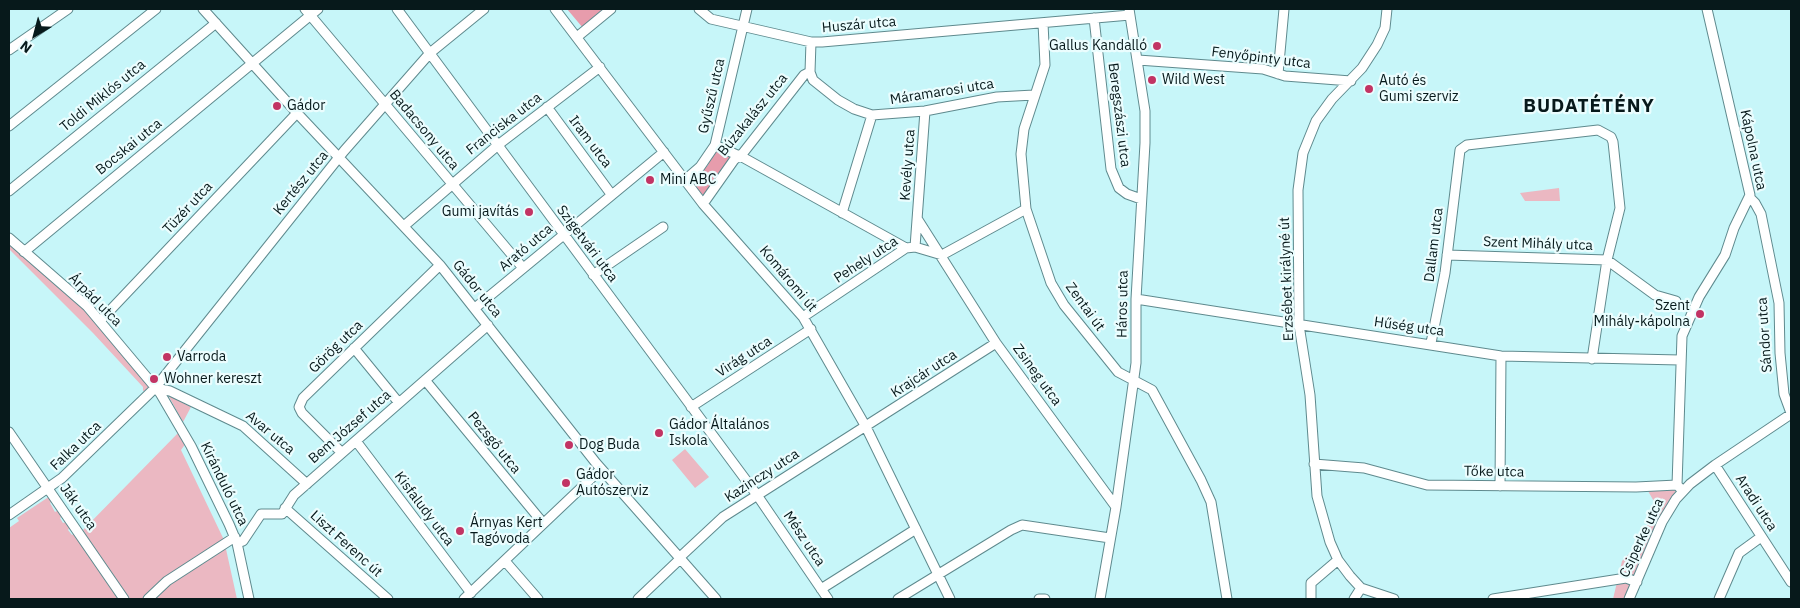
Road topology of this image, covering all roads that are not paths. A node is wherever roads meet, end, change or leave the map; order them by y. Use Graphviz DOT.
graph roads {
  1 [pos="68,9"];
  2 [pos="156,9"];
  3 [pos="203,9"];
  4 [pos="397,9"];
  5 [pos="484,9"];
  6 [pos="555,9"];
  7 [pos="612,9"];
  8 [pos="699,9"];
  9 [pos="747,9"];
  10 [pos="1284,9"];
  11 [pos="1388,9"];
  12 [pos="1706,9"];
  13 [pos="311,11"];
  14 [pos="1129,12"];
  15 [pos="1094,18"];
  16 [pos="216,23"];
  17 [pos="1043,23"];
  18 [pos="742,27"];
  19 [pos="577,37"];
  20 [pos="810,42"];
  21 [pos="9,50"];
  22 [pos="430,53"];
  23 [pos="1138,60"];
  24 [pos="252,64"];
  25 [pos="600,67"];
  26 [pos="810,72"];
  27 [pos="1278,74"];
  28 [pos="1351,81"];
  29 [pos="1034,95"];
  30 [pos="385,105"];
  31 [pos="547,107"];
  32 [pos="925,111"];
  33 [pos="297,113"];
  34 [pos="872,115"];
  35 [pos="9,126"];
  36 [pos="498,145"];
  37 [pos="715,145"];
  38 [pos="664,152"];
  39 [pos="739,156"];
  40 [pos="339,158"];
  41 [pos="686,180"];
  42 [pos="451,185"];
  43 [pos="9,191"];
  44 [pos="612,194"];
  45 [pos="1750,198"];
  46 [pos="1142,199"];
  47 [pos="703,204"];
  48 [pos="1026,209"];
  49 [pos="842,213"];
  50 [pos="918,220"];
  51 [pos="404,226"];
  52 [pos="663,227"];
  53 [pos="563,235"];
  54 [pos="9,238"];
  55 [pos="911,248"];
  56 [pos="24,252"];
  57 [pos="942,255"];
  58 [pos="1448,255"];
  59 [pos="1607,260"];
  60 [pos="440,265"];
  61 [pos="523,268"];
  62 [pos="593,275"];
  63 [pos="1136,299"];
  64 [pos="1676,301"];
  65 [pos="475,308"];
  66 [pos="803,317"];
  67 [pos="100,321"];
  68 [pos="488,325"];
  69 [pos="1299,325"];
  70 [pos="811,329"];
  71 [pos="996,343"];
  72 [pos="1431,343"];
  73 [pos="354,348"];
  74 [pos="1501,356"];
  75 [pos="1592,359"];
  76 [pos="1680,360"];
  77 [pos="425,380"];
  78 [pos="1134,381"];
  79 [pos="155,388"];
  80 [pos="400,403"];
  81 [pos="691,407"];
  82 [pos="1791,413"];
  83 [pos="866,427"];
  84 [pos="9,432"];
  85 [pos="356,441"];
  86 [pos="342,453"];
  87 [pos="1314,464"];
  88 [pos="1715,465"];
  89 [pos="601,469"];
  90 [pos="306,484"];
  91 [pos="1500,486"];
  92 [pos="1680,488"];
  93 [pos="49,489"];
  94 [pos="757,495"];
  95 [pos="285,508"];
  96 [pos="1116,508"];
  97 [pos="9,515"];
  98 [pos="542,523"];
  99 [pos="916,529"];
  100 [pos="1761,537"];
  101 [pos="1110,538"];
  102 [pos="236,540"];
  103 [pos="680,559"];
  104 [pos="1338,560"];
  105 [pos="504,561"];
  106 [pos="937,574"];
  107 [pos="1791,581"];
  108 [pos="1636,582"];
  109 [pos="1361,588"];
  110 [pos="821,589"];
  111 [pos="467,596"];
  112 [pos="124,599"];
  113 [pos="148,599"];
  114 [pos="249,599"];
  115 [pos="388,599"];
  116 [pos="538,599"];
  117 [pos="638,599"];
  118 [pos="716,599"];
  119 [pos="828,599"];
  120 [pos="898,599"];
  121 [pos="950,599"];
  122 [pos="1039,599"];
  123 [pos="1045,599"];
  124 [pos="1100,599"];
  125 [pos="1227,599"];
  126 [pos="1310,599"];
  127 [pos="1354,599"];
  128 [pos="1394,599"];
  129 [pos="1500,599"];
  130 [pos="1629,599"];
  131 [pos="1719,599"];
  1 -- 21 [label="street"];
  2 -- 35 [label="street"];
  3 -- 16 [label="street, Gádor utca"];
  4 -- 22 [label="street, Szigetvári utca"];
  5 -- 22 [label="street, Kertész utca"];
  6 -- 19 [label="street, Komáromi út"];
  7 -- 19 [label="street"];
  8 -- 18 [label="street, Huszár utca"];
  9 -- 18 [label="street, Gyűszű utca"];
  10 -- 27 [label="street"];
  11 -- 28 [label="street, Erzsébet királyné út"];
  12 -- 45 [label="street, Kápolna utca"];
  13 -- 24 [label="street, Bocskai utca"];
  13 -- 30 [label="street, Badacsony utca"];
  14 -- 15 [label="street, Huszár utca"];
  14 -- 23 [label="street, Háros utca"];
  15 -- 17 [label="street, Huszár utca"];
  15 -- 46 [label="street, Beregszászi utca"];
  16 -- 24 [label="street, Gádor utca"];
  16 -- 43 [label="street, Toldi Miklós utca"];
  17 -- 20 [label="street, Huszár utca"];
  17 -- 29 [label="street, Zentai út"];
  18 -- 20 [label="street, Huszár utca"];
  18 -- 37 [label="street, Gyűszű utca"];
  19 -- 25 [label="street, Komáromi út"];
  20 -- 26 [label="street, Búzakalász utca"];
  22 -- 30 [label="street, Kertész utca"];
  22 -- 36 [label="street, Szigetvári utca"];
  23 -- 27 [label="street, Fenyőpinty utca"];
  23 -- 46 [label="street, Háros utca"];
  24 -- 33 [label="street, Gádor utca"];
  24 -- 56 [label="street, Bocskai utca"];
  25 -- 31 [label="street, Franciska utca"];
  25 -- 38 [label="street, Komáromi út"];
  26 -- 34 [label="street, Máramarosi utca"];
  26 -- 39 [label="street, Búzakalász utca"];
  27 -- 28 [label="street, Fenyőpinty utca"];
  28 -- 69 [label="street, Erzsébet királyné út"];
  29 -- 32 [label="street, Máramarosi utca"];
  29 -- 48 [label="street, Zentai út"];
  30 -- 40 [label="street, Kertész utca"];
  30 -- 42 [label="street, Badacsony utca"];
  31 -- 36 [label="street, Franciska utca"];
  31 -- 44 [label="street, Iram utca"];
  32 -- 34 [label="street, Máramarosi utca"];
  32 -- 50 [label="street, Kevély utca"];
  33 -- 40 [label="street, Gádor utca"];
  33 -- 67 [label="street, Tüzér utca"];
  34 -- 49 [label="street"];
  36 -- 42 [label="street, Franciska utca"];
  36 -- 53 [label="street, Szigetvári utca"];
  37 -- 39 [label="street"];
  37 -- 41 [label="street, Gyűszű utca"];
  38 -- 41 [label="street, Komáromi út"];
  38 -- 44 [label="street, Arató utca"];
  39 -- 47 [label="street, Búzakalász utca"];
  39 -- 49 [label="street"];
  40 -- 51 [label="street, Gádor utca"];
  40 -- 79 [label="street, Kertész utca"];
  41 -- 47 [label="street, Komáromi út"];
  42 -- 51 [label="street, Franciska utca"];
  42 -- 61 [label="street, Badacsony utca"];
  44 -- 53 [label="street, Arató utca"];
  45 -- 76 [label="street, Kápolna utca"];
  45 -- 82 [label="street, Sándor utca"];
  46 -- 63 [label="street, Háros utca"];
  47 -- 66 [label="street, Komáromi út"];
  48 -- 57 [label="street"];
  48 -- 78 [label="street, Zentai út"];
  49 -- 55 [label="street"];
  50 -- 55 [label="street, Kevély utca"];
  50 -- 57 [label="street, Kevély utca"];
  51 -- 60 [label="street, Gádor utca"];
  52 -- 62 [label="street"];
  53 -- 61 [label="street, Arató utca"];
  53 -- 62 [label="street, Szigetvári utca"];
  54 -- 56 [label="street, Árpád utca"];
  55 -- 57 [label="street, Pehely utca"];
  55 -- 66 [label="street, Pehely utca"];
  56 -- 67 [label="street, Árpád utca"];
  57 -- 71 [label="street, Zsineg utca"];
  58 -- 59 [label="street, Szent Mihály utca"];
  58 -- 59 [label="street, Dallam utca"];
  58 -- 72 [label="street, Dallam utca"];
  59 -- 64 [label="street, Szent Mihály utca"];
  59 -- 75 [label="street"];
  60 -- 65 [label="street, Gádor utca"];
  60 -- 73 [label="street, Görög utca"];
  61 -- 65 [label="street, Arató utca"];
  62 -- 81 [label="street, Szigetvári utca"];
  63 -- 69 [label="street, Hűség utca"];
  63 -- 78 [label="street, Háros utca"];
  65 -- 68 [label="street, Gádor utca"];
  66 -- 70 [label="street, Komáromi út"];
  67 -- 79 [label="street, Árpád utca"];
  68 -- 77 [label="street, Bem József utca"];
  68 -- 89 [label="street, Gádor utca"];
  69 -- 72 [label="street, Hűség utca"];
  69 -- 87 [label="street, Erzsébet királyné út"];
  70 -- 81 [label="street, Virág utca"];
  70 -- 83 [label="street, Komáromi út"];
  71 -- 83 [label="street, Krajcár utca"];
  71 -- 96 [label="street, Zsineg utca"];
  72 -- 74 [label="street, Hűség utca"];
  73 -- 80 [label="street"];
  73 -- 86 [label="street, Görög utca"];
  74 -- 75 [label="street, Hűség utca"];
  74 -- 91 [label="street"];
  75 -- 76 [label="street, Hűség utca"];
  76 -- 92 [label="street, Kápolna utca"];
  77 -- 80 [label="street, Bem József utca"];
  77 -- 98 [label="street, Pezsgő utca"];
  78 -- 96 [label="street, Háros utca"];
  78 -- 125 [label="street, Zentai út"];
  79 -- 90 [label="street, Avar utca"];
  79 -- 93 [label="street, Falka utca"];
  79 -- 102 [label="street, Kiránduló utca"];
  80 -- 85 [label="street, Bem József utca"];
  81 -- 94 [label="street, Szigetvári utca"];
  82 -- 88 [label="street, Csiperke utca"];
  83 -- 94 [label="street, Kazinczy utca"];
  83 -- 99 [label="street, Komáromi út"];
  84 -- 93 [label="street, Ják utca"];
  85 -- 86 [label="street, Bem József utca"];
  85 -- 111 [label="street, Kisfaludy utca"];
  86 -- 90 [label="street, Bem József utca"];
  87 -- 91 [label="street, Tőke utca"];
  87 -- 104 [label="street, Erzsébet királyné út"];
  88 -- 92 [label="street, Csiperke utca"];
  88 -- 100 [label="street, Aradi utca"];
  89 -- 98 [label="street"];
  89 -- 103 [label="street, Gádor utca"];
  90 -- 95 [label="street, Bem József utca"];
  91 -- 92 [label="street, Tőke utca"];
  92 -- 108 [label="street, Csiperke utca"];
  93 -- 97 [label="street, Falka utca"];
  93 -- 112 [label="street, Ják utca"];
  94 -- 103 [label="street, Kazinczy utca"];
  94 -- 110 [label="street, Mész utca"];
  95 -- 102 [label="street"];
  95 -- 115 [label="street, Liszt Ferenc út"];
  96 -- 101 [label="street, Háros utca"];
  98 -- 105 [label="street"];
  99 -- 106 [label="street, Komáromi út"];
  99 -- 110 [label="street"];
  100 -- 107 [label="street, Aradi utca"];
  100 -- 131 [label="street"];
  101 -- 106 [label="street"];
  101 -- 124 [label="street, Háros utca"];
  102 -- 113 [label="street"];
  102 -- 114 [label="street, Kiránduló utca"];
  103 -- 117 [label="street, Kazinczy utca"];
  103 -- 118 [label="street, Gádor utca"];
  104 -- 109 [label="street, Erzsébet királyné út"];
  104 -- 126 [label="street"];
  105 -- 111 [label="street"];
  105 -- 116 [label="street"];
  106 -- 120 [label="street"];
  106 -- 121 [label="street, Komáromi út"];
  108 -- 129 [label="street"];
  108 -- 130 [label="street, Csiperke utca"];
  109 -- 127 [label="street"];
  109 -- 128 [label="street"];
  110 -- 119 [label="street, Mész utca"];
  122 -- 123 [label="street"];
}
